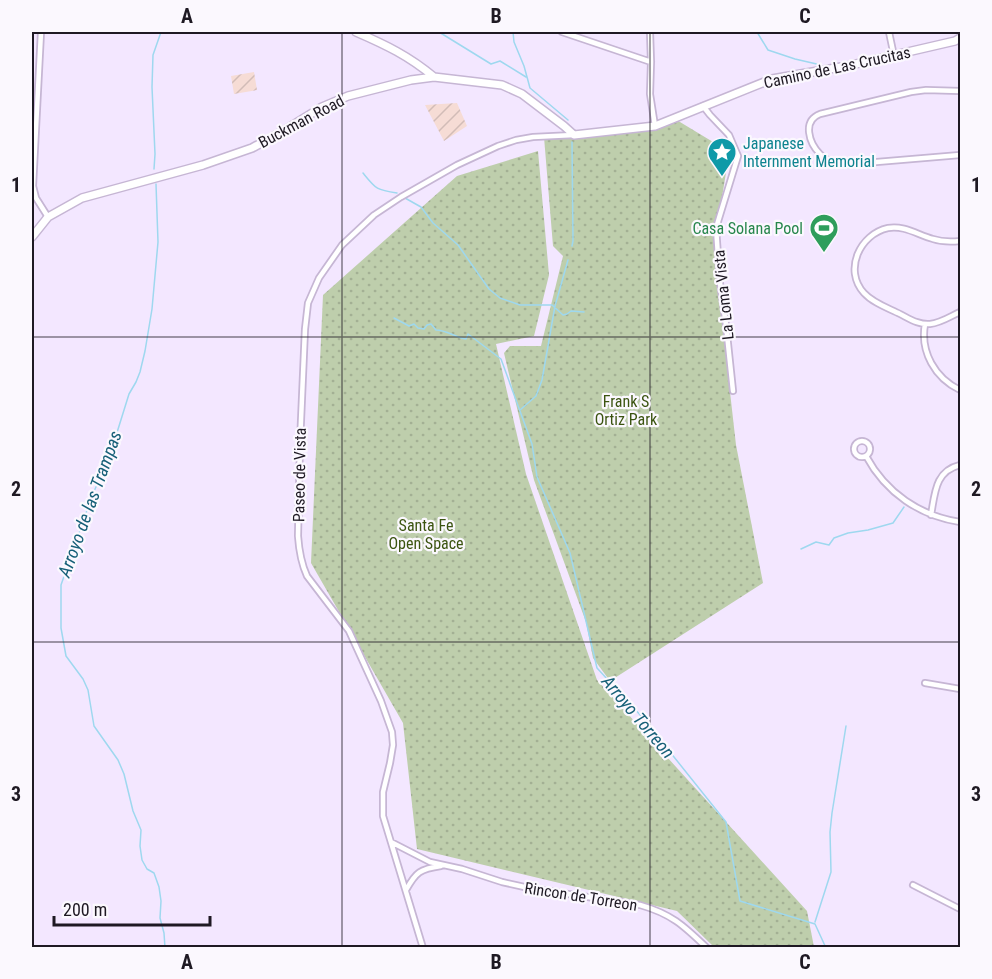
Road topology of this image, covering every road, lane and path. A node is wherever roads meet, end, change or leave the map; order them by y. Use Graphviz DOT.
graph roads {
  1 [pos="41,32"];
  2 [pos="356,32"];
  3 [pos="562,32"];
  4 [pos="650,32"];
  5 [pos="888,32"];
  6 [pos="959,40"];
  7 [pos="894,56"];
  8 [pos="651,62"];
  9 [pos="434,77"];
  10 [pos="960,91"];
  11 [pos="34,95"];
  12 [pos="703,106"];
  13 [pos="655,126"];
  14 [pos="574,135"];
  15 [pos="960,155"];
  16 [pos="48,217"];
  17 [pos="32,237"];
  18 [pos="960,241"];
  19 [pos="960,312"];
  20 [pos="925,324"];
  21 [pos="960,390"];
  22 [pos="733,391"];
  23 [pos="866,456"];
  24 [pos="960,465"];
  25 [pos="931,515"];
  26 [pos="960,522"];
  27 [pos="925,683"];
  28 [pos="960,689"];
  29 [pos="391,842"];
  30 [pos="444,865"];
  31 [pos="913,885"];
  32 [pos="406,890"];
  33 [pos="960,909"];
  34 [pos="423,948"];
  35 [pos="707,948"];
  1 -- 11 [label="street"];
  2 -- 9 [label="street"];
  3 -- 8 [label="street"];
  4 -- 8 [label="street"];
  5 -- 7 [label="street"];
  6 -- 7 [label="street, Camino de Las Crucitas"];
  7 -- 12 [label="street, Camino de Las Crucitas"];
  8 -- 13 [label="street"];
  9 -- 14 [label="street, Buckman Road"];
  9 -- 16 [label="street, Buckman Road"];
  10 -- 15 [label="street"];
  11 -- 16 [label="street"];
  12 -- 13 [label="street, Camino de Las Crucitas"];
  12 -- 22 [label="street, La Loma Vista"];
  13 -- 14 [label="street, Camino de Las Crucitas"];
  14 -- 29 [label="street, Paseo de Vista"];
  16 -- 17 [label="street, Buckman Road"];
  18 -- 20 [label="street"];
  19 -- 20 [label="street"];
  20 -- 21 [label="street"];
  23 -- 25 [label="street"];
  24 -- 25 [label="street"];
  25 -- 26 [label="street"];
  27 -- 28 [label="street"];
  29 -- 30 [label="street, Rincon de Torreon"];
  29 -- 32 [label="street, Paseo de Vista"];
  30 -- 32 [label="street"];
  30 -- 35 [label="street, Rincon de Torreon"];
  31 -- 33 [label="street"];
  32 -- 34 [label="street, Paseo de Vista"];
}
